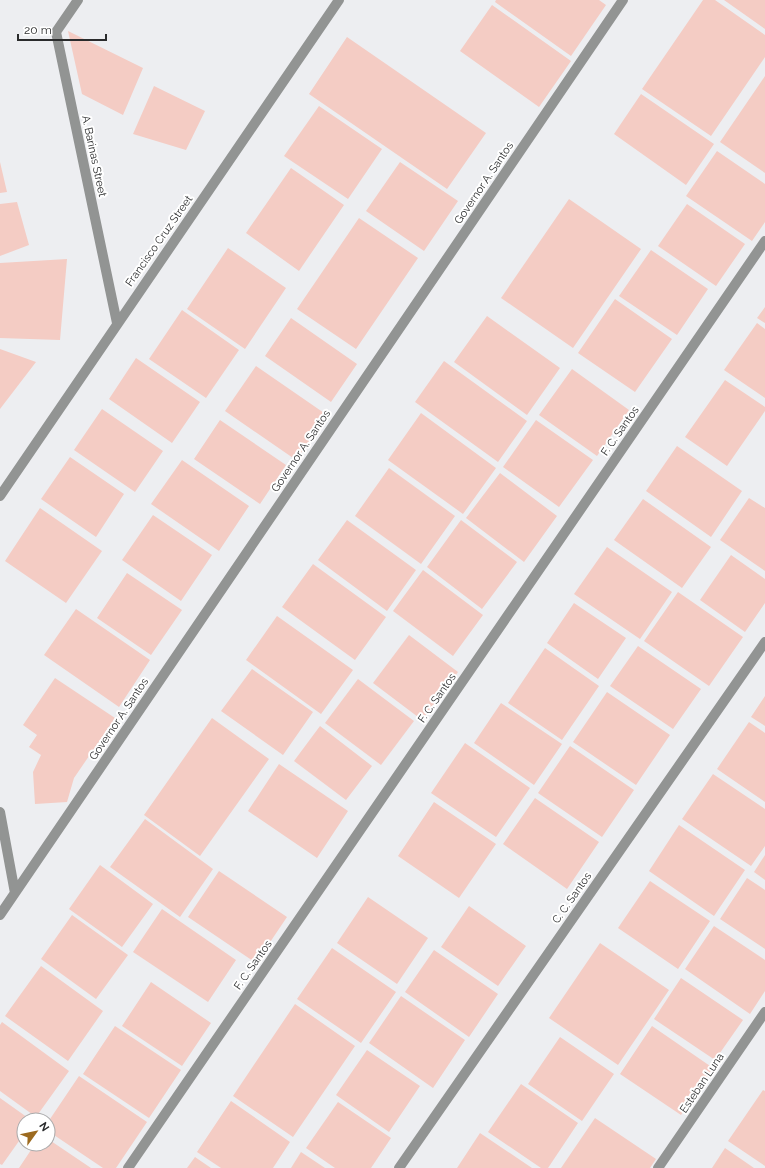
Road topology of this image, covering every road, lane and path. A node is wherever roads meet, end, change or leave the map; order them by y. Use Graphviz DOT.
graph roads {
  1 [pos="78,0"];
  2 [pos="339,0"];
  3 [pos="623,0"];
  4 [pos="765,241"];
  5 [pos="117,323"];
  6 [pos="0,496"];
  7 [pos="765,642"];
  8 [pos="0,812"];
  9 [pos="15,892"];
  10 [pos="0,915"];
  11 [pos="765,1012"];
  12 [pos="128,1168"];
  13 [pos="399,1168"];
  14 [pos="658,1168"];
  1 -- 5 [label="street, A. Barinas Street"];
  2 -- 5 [label="street, Francisco Cruz Street"];
  3 -- 9 [label="street, Governor A. Santos"];
  4 -- 12 [label="street, F. C. Santos"];
  5 -- 6 [label="street, Francisco Cruz Street"];
  7 -- 13 [label="street, C. C. Santos"];
  8 -- 9 [label="street"];
  9 -- 10 [label="street, Governor A. Santos"];
  11 -- 14 [label="street, Esteban Luna"];
}
